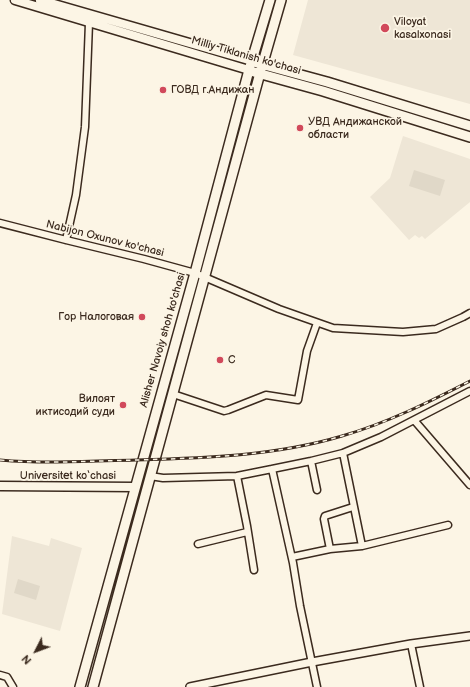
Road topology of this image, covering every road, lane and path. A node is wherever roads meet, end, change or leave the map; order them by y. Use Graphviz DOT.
graph roads {
  1 [pos="17,0"];
  2 [pos="40,0"];
  3 [pos="270,0"];
  4 [pos="281,0"];
  5 [pos="89,22"];
  6 [pos="135,32"];
  7 [pos="250,66"];
  8 [pos="261,69"];
  9 [pos="470,126"];
  10 [pos="470,137"];
  11 [pos="0,223"];
  12 [pos="66,240"];
  13 [pos="195,273"];
  14 [pos="205,277"];
  15 [pos="470,313"];
  16 [pos="317,323"];
  17 [pos="470,392"];
  18 [pos="173,394"];
  19 [pos="414,420"];
  20 [pos="343,453"];
  21 [pos="311,461"];
  22 [pos="272,469"];
  23 [pos="150,476"];
  24 [pos="237,476"];
  25 [pos="470,485"];
  26 [pos="0,486"];
  27 [pos="135,487"];
  28 [pos="318,490"];
  29 [pos="353,507"];
  30 [pos="448,525"];
  31 [pos="247,532"];
  32 [pos="198,544"];
  33 [pos="362,546"];
  34 [pos="330,549"];
  35 [pos="292,556"];
  36 [pos="254,570"];
  37 [pos="99,618"];
  38 [pos="111,621"];
  39 [pos="470,636"];
  40 [pos="411,644"];
  41 [pos="312,662"];
  42 [pos="0,675"];
  43 [pos="214,685"];
  44 [pos="13,687"];
  45 [pos="80,687"];
  46 [pos="93,687"];
  47 [pos="190,687"];
  48 [pos="317,687"];
  49 [pos="420,687"];
  1 -- 5 [label="main road, Milliy Tiklanish ko'chasi"];
  2 -- 6 [label="main road, Milliy Tiklanish ko'chasi"];
  3 -- 7 [label="main road, Alisher Navoiy shoh ko'chasi"];
  4 -- 8 [label="main road, Alisher Navoiy shoh ko'chasi"];
  5 -- 6 [label="main road, Milliy Tiklanish ko'chasi"];
  5 -- 12 [label="street"];
  6 -- 7 [label="main road, Milliy Tiklanish ko'chasi"];
  7 -- 8 [label="main road, Milliy Tiklanish ko'chasi"];
  7 -- 13 [label="main road, Alisher Navoiy shoh ko'chasi"];
  8 -- 9 [label="main road, Milliy Tiklanish ko'chasi"];
  8 -- 10 [label="main road, Milliy Tiklanish ko'chasi"];
  8 -- 14 [label="main road, Alisher Navoiy shoh ko'chasi"];
  11 -- 12 [label="street, Nabijon Oxunov ko'chasi"];
  12 -- 13 [label="street, Nabijon Oxunov ko'chasi"];
  13 -- 14 [label="street, Nabijon Oxunov ko'chasi"];
  13 -- 27 [label="main road, Alisher Navoiy shoh ko'chasi"];
  14 -- 16 [label="street, Nabijon Oxunov ko'chasi"];
  14 -- 18 [label="main road, Alisher Navoiy shoh ko'chasi"];
  15 -- 16 [label="street, Nabijon Oxunov ko'chasi"];
  16 -- 18 [label="street"];
  17 -- 19 [label="street"];
  18 -- 23 [label="main road, Alisher Navoiy shoh ko'chasi"];
  19 -- 20 [label="street"];
  19 -- 25 [label="street"];
  20 -- 21 [label="street"];
  20 -- 29 [label="street"];
  21 -- 22 [label="street"];
  21 -- 28 [label="street"];
  22 -- 24 [label="street"];
  22 -- 35 [label="street"];
  23 -- 24 [label="street"];
  23 -- 38 [label="main road, Alisher Navoiy shoh ko'chasi"];
  24 -- 31 [label="street"];
  26 -- 27 [label="main road, Universitet kо‘chasi"];
  27 -- 37 [label="main road, Alisher Navoiy shoh ko'chasi"];
  29 -- 33 [label="street"];
  29 -- 34 [label="street"];
  30 -- 33 [label="street"];
  31 -- 32 [label="street"];
  31 -- 36 [label="street"];
  33 -- 34 [label="street"];
  34 -- 35 [label="street"];
  35 -- 41 [label="street"];
  37 -- 38 [label="main road"];
  37 -- 45 [label="main road, Alisher Navoiy shoh ko'chasi"];
  38 -- 46 [label="main road, Alisher Navoiy shoh ko'chasi"];
  39 -- 40 [label="street"];
  40 -- 41 [label="street"];
  40 -- 49 [label="street"];
  41 -- 43 [label="street"];
  41 -- 48 [label="street"];
  42 -- 44 [label="street"];
  43 -- 47 [label="street"];
}
